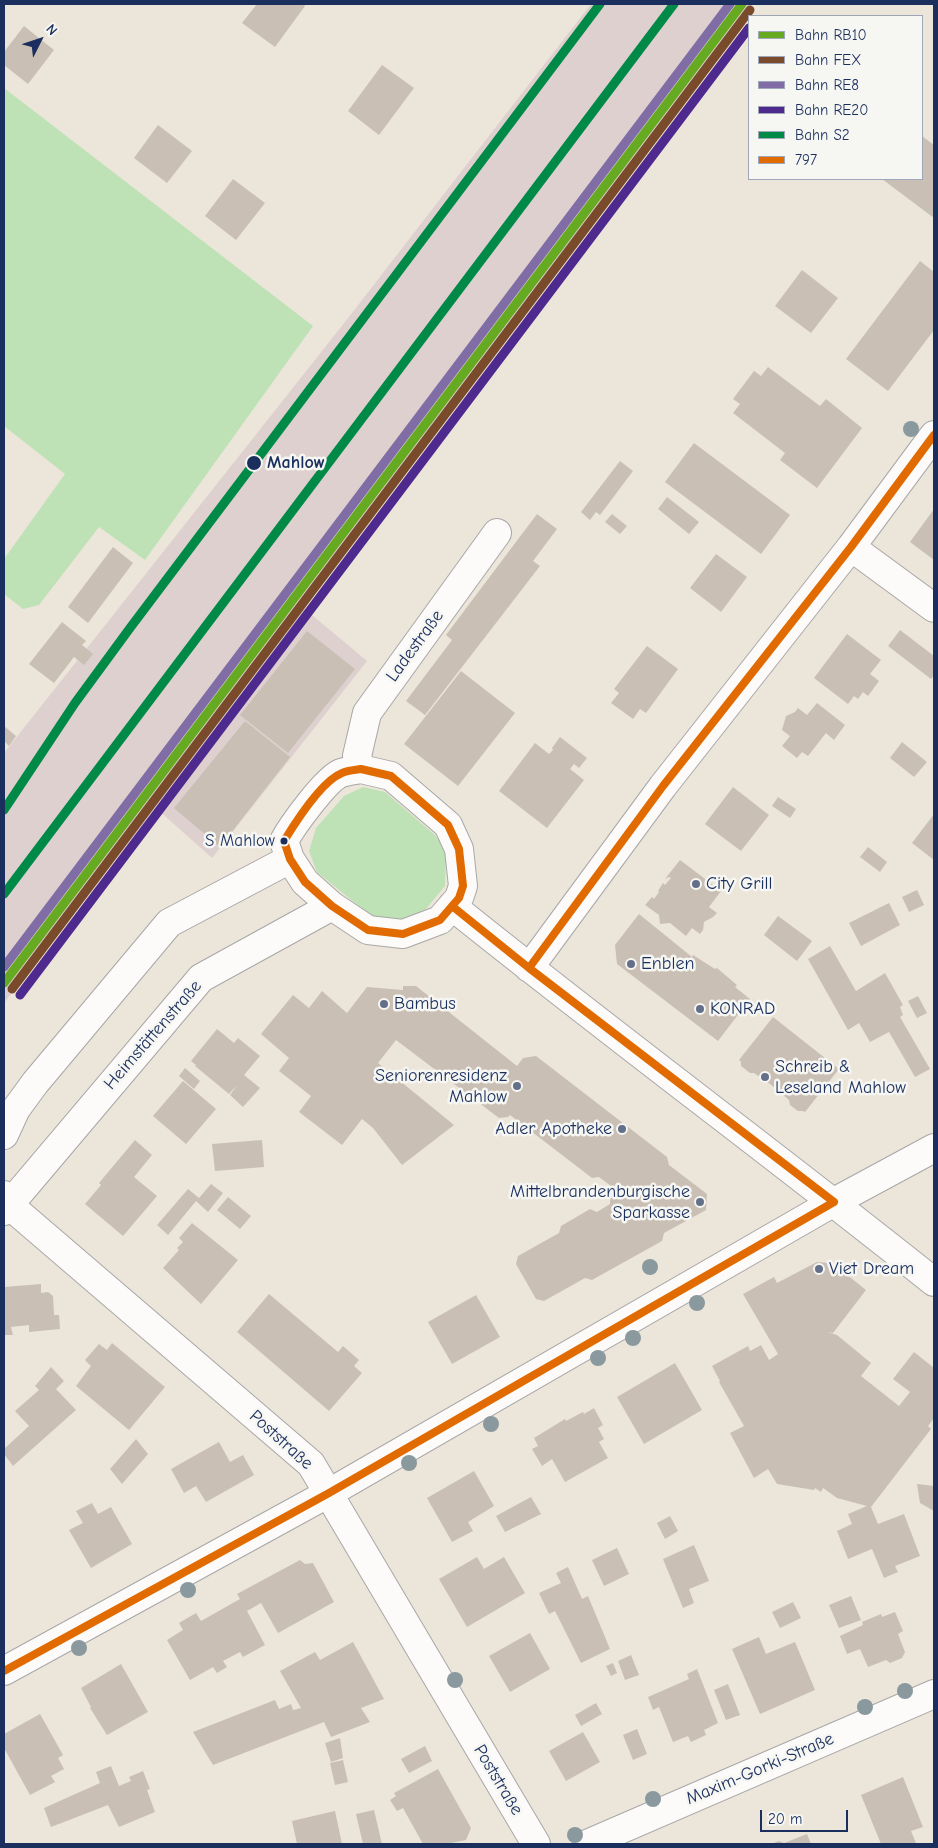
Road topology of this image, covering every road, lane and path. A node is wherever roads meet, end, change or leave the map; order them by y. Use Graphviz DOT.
graph roads {
  1 [pos="934,435"];
  2 [pos="497,532"];
  3 [pos="851,548"];
  4 [pos="934,608"];
  5 [pos="360,769"];
  6 [pos="290,859"];
  7 [pos="332,906"];
  8 [pos="452,906"];
  9 [pos="528,968"];
  10 [pos="4,1135"];
  11 [pos="934,1148"];
  12 [pos="834,1202"];
  13 [pos="5,1204"];
  14 [pos="934,1282"];
  15 [pos="329,1493"];
  16 [pos="4,1671"];
  17 [pos="934,1694"];
  18 [pos="536,1844"];
  19 [pos="587,1844"];
  1 -- 3 [label="street"];
  2 -- 5 [label="street, Ladestraße"];
  3 -- 4 [label="street"];
  3 -- 9 [label="street"];
  5 -- 6 [label="street"];
  5 -- 8 [label="street"];
  6 -- 7 [label="street"];
  6 -- 10 [label="street"];
  7 -- 8 [label="street"];
  7 -- 13 [label="street, Heimstättenstraße"];
  8 -- 9 [label="street"];
  9 -- 12 [label="street"];
  11 -- 12 [label="street"];
  12 -- 14 [label="street"];
  12 -- 15 [label="street"];
  13 -- 15 [label="street, Poststraße"];
  15 -- 16 [label="street"];
  15 -- 18 [label="street, Poststraße"];
  17 -- 19 [label="street, Maxim-Gorki-Straße"];
}
